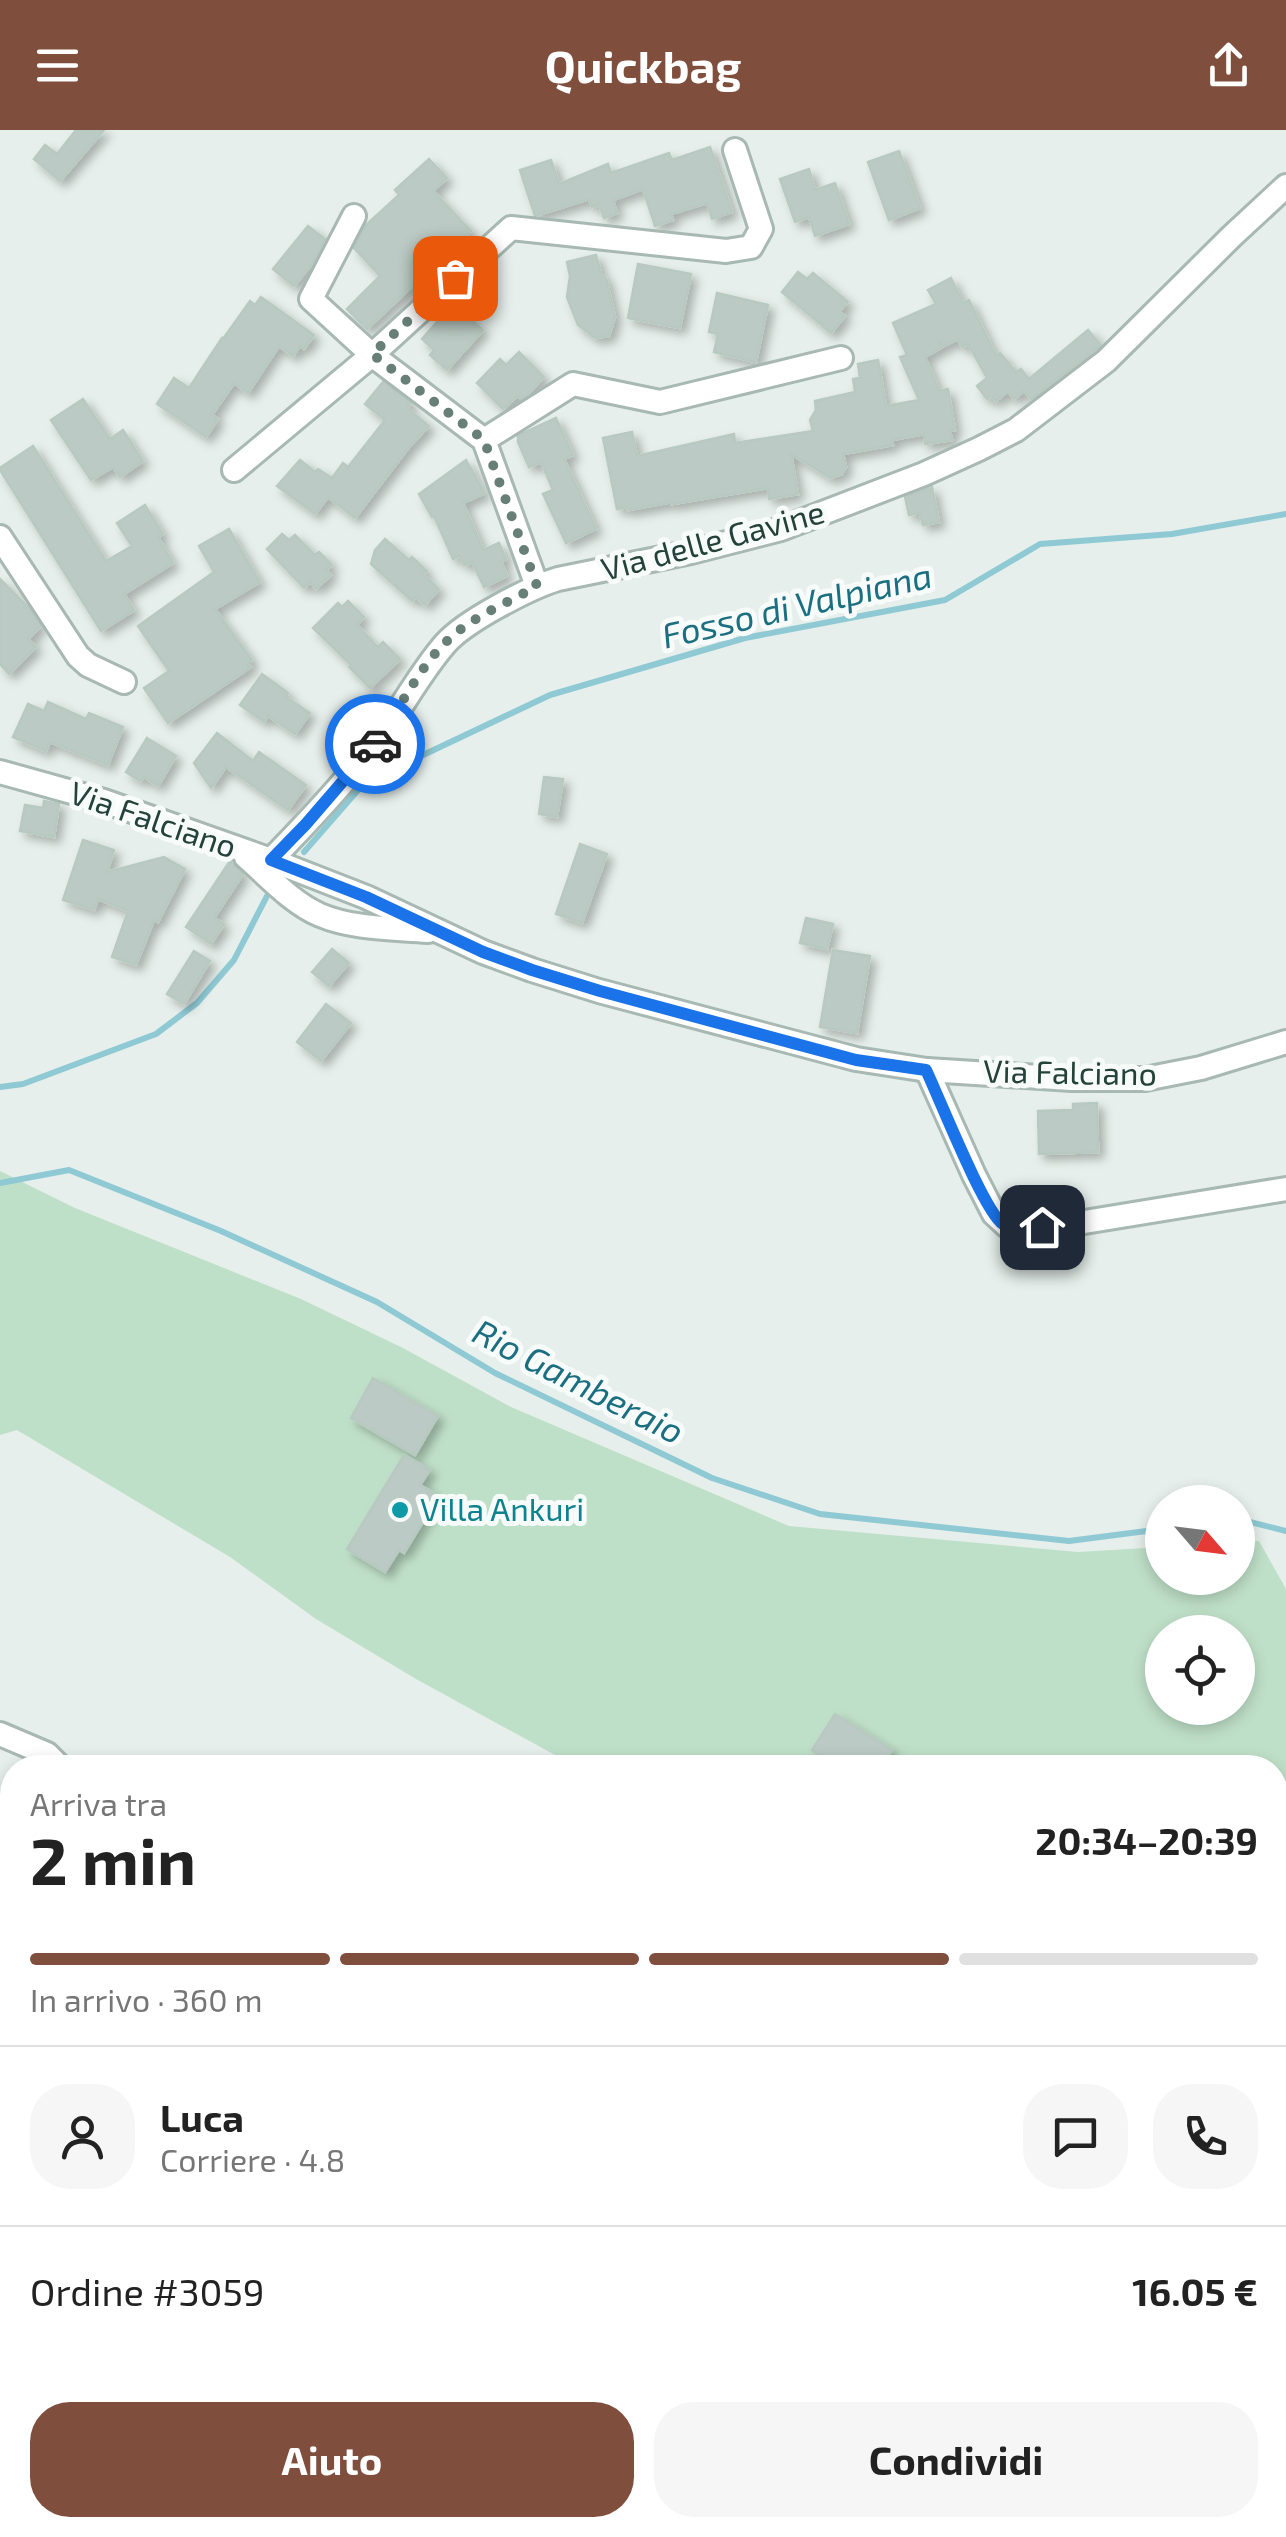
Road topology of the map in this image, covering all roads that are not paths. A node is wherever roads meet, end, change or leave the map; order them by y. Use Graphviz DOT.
graph roads {
  1 [pos="735,150"];
  2 [pos="1286,186"];
  3 [pos="354,216"];
  4 [pos="372,354"];
  5 [pos="841,358"];
  6 [pos="484,440"];
  7 [pos="234,470"];
  8 [pos="0,536"];
  9 [pos="537,586"];
  10 [pos="124,682"];
  11 [pos="0,772"];
  12 [pos="235,848"];
  13 [pos="271,860"];
  14 [pos="441,933"];
  15 [pos="1286,1042"];
  16 [pos="926,1070"];
  17 [pos="1286,1189"];
  18 [pos="0,1734"];
  19 [pos="48,1755"];
  1 -- 4 [label="street"];
  2 -- 9 [label="street, Via delle Gavine"];
  3 -- 4 [label="street"];
  4 -- 6 [label="street"];
  4 -- 7 [label="street"];
  5 -- 6 [label="street"];
  6 -- 9 [label="street"];
  8 -- 10 [label="street"];
  9 -- 13 [label="street, Via delle Gavine"];
  11 -- 12 [label="street, Via Falciano"];
  12 -- 13 [label="street, Via Falciano"];
  12 -- 14 [label="street"];
  13 -- 14 [label="street, Via Falciano"];
  14 -- 16 [label="street, Via Falciano"];
  15 -- 16 [label="street, Via Falciano"];
  16 -- 17 [label="street"];
  18 -- 19 [label="street"];
}
